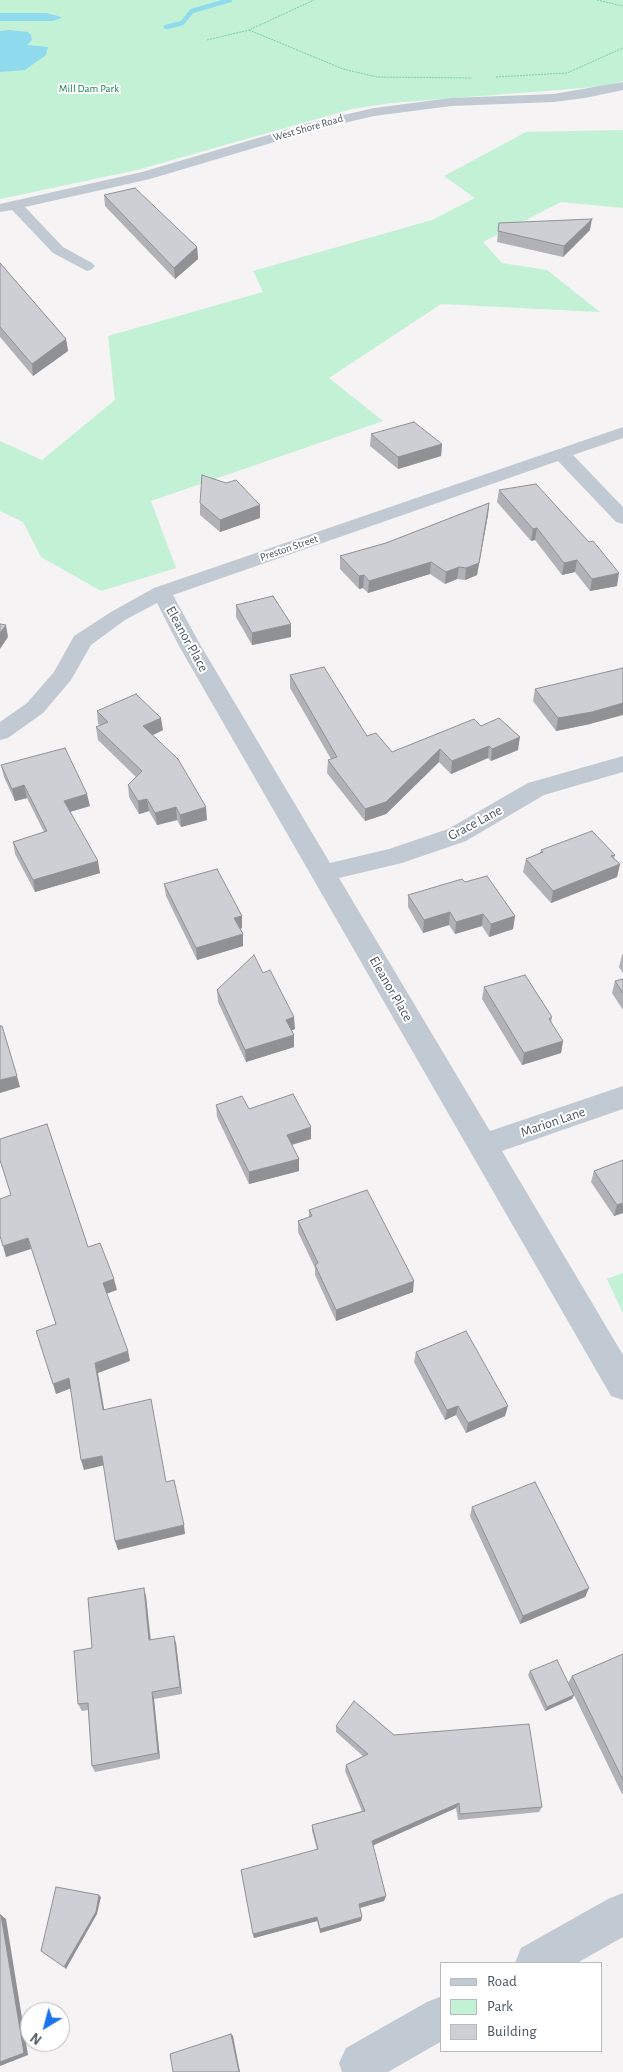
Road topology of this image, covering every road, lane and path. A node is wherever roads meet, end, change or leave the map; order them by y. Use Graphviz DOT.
graph roads {
  1 [pos="314,0"];
  2 [pos="597,0"];
  3 [pos="623,6"];
  4 [pos="249,30"];
  5 [pos="207,40"];
  6 [pos="623,48"];
  7 [pos="478,78"];
  8 [pos="488,78"];
  9 [pos="623,86"];
  10 [pos="7,207"];
  11 [pos="87,266"];
  12 [pos="623,432"];
  13 [pos="561,453"];
  14 [pos="623,518"];
  15 [pos="161,592"];
  16 [pos="0,733"];
  17 [pos="623,764"];
  18 [pos="324,873"];
  19 [pos="623,1097"];
  20 [pos="482,1146"];
  21 [pos="623,1385"];
  22 [pos="623,1914"];
  23 [pos="538,1962"];
  24 [pos="440,2018"];
  25 [pos="364,2072"];
  1 -- 4 [label="path"];
  2 -- 3 [label="path"];
  4 -- 5 [label="path"];
  4 -- 7 [label="path"];
  6 -- 8 [label="path"];
  9 -- 10 [label="street, West Shore Road"];
  10 -- 11 [label="street"];
  12 -- 13 [label="street, Preston Street"];
  13 -- 14 [label="street"];
  13 -- 15 [label="street, Preston Street"];
  15 -- 16 [label="street, Preston Street"];
  15 -- 18 [label="street, Eleanor Place"];
  17 -- 18 [label="street, Grace Lane"];
  18 -- 20 [label="street, Eleanor Place"];
  19 -- 20 [label="street, Marion Lane"];
  20 -- 21 [label="street, Eleanor Place"];
  22 -- 23 [label="street"];
  24 -- 25 [label="street"];
}
